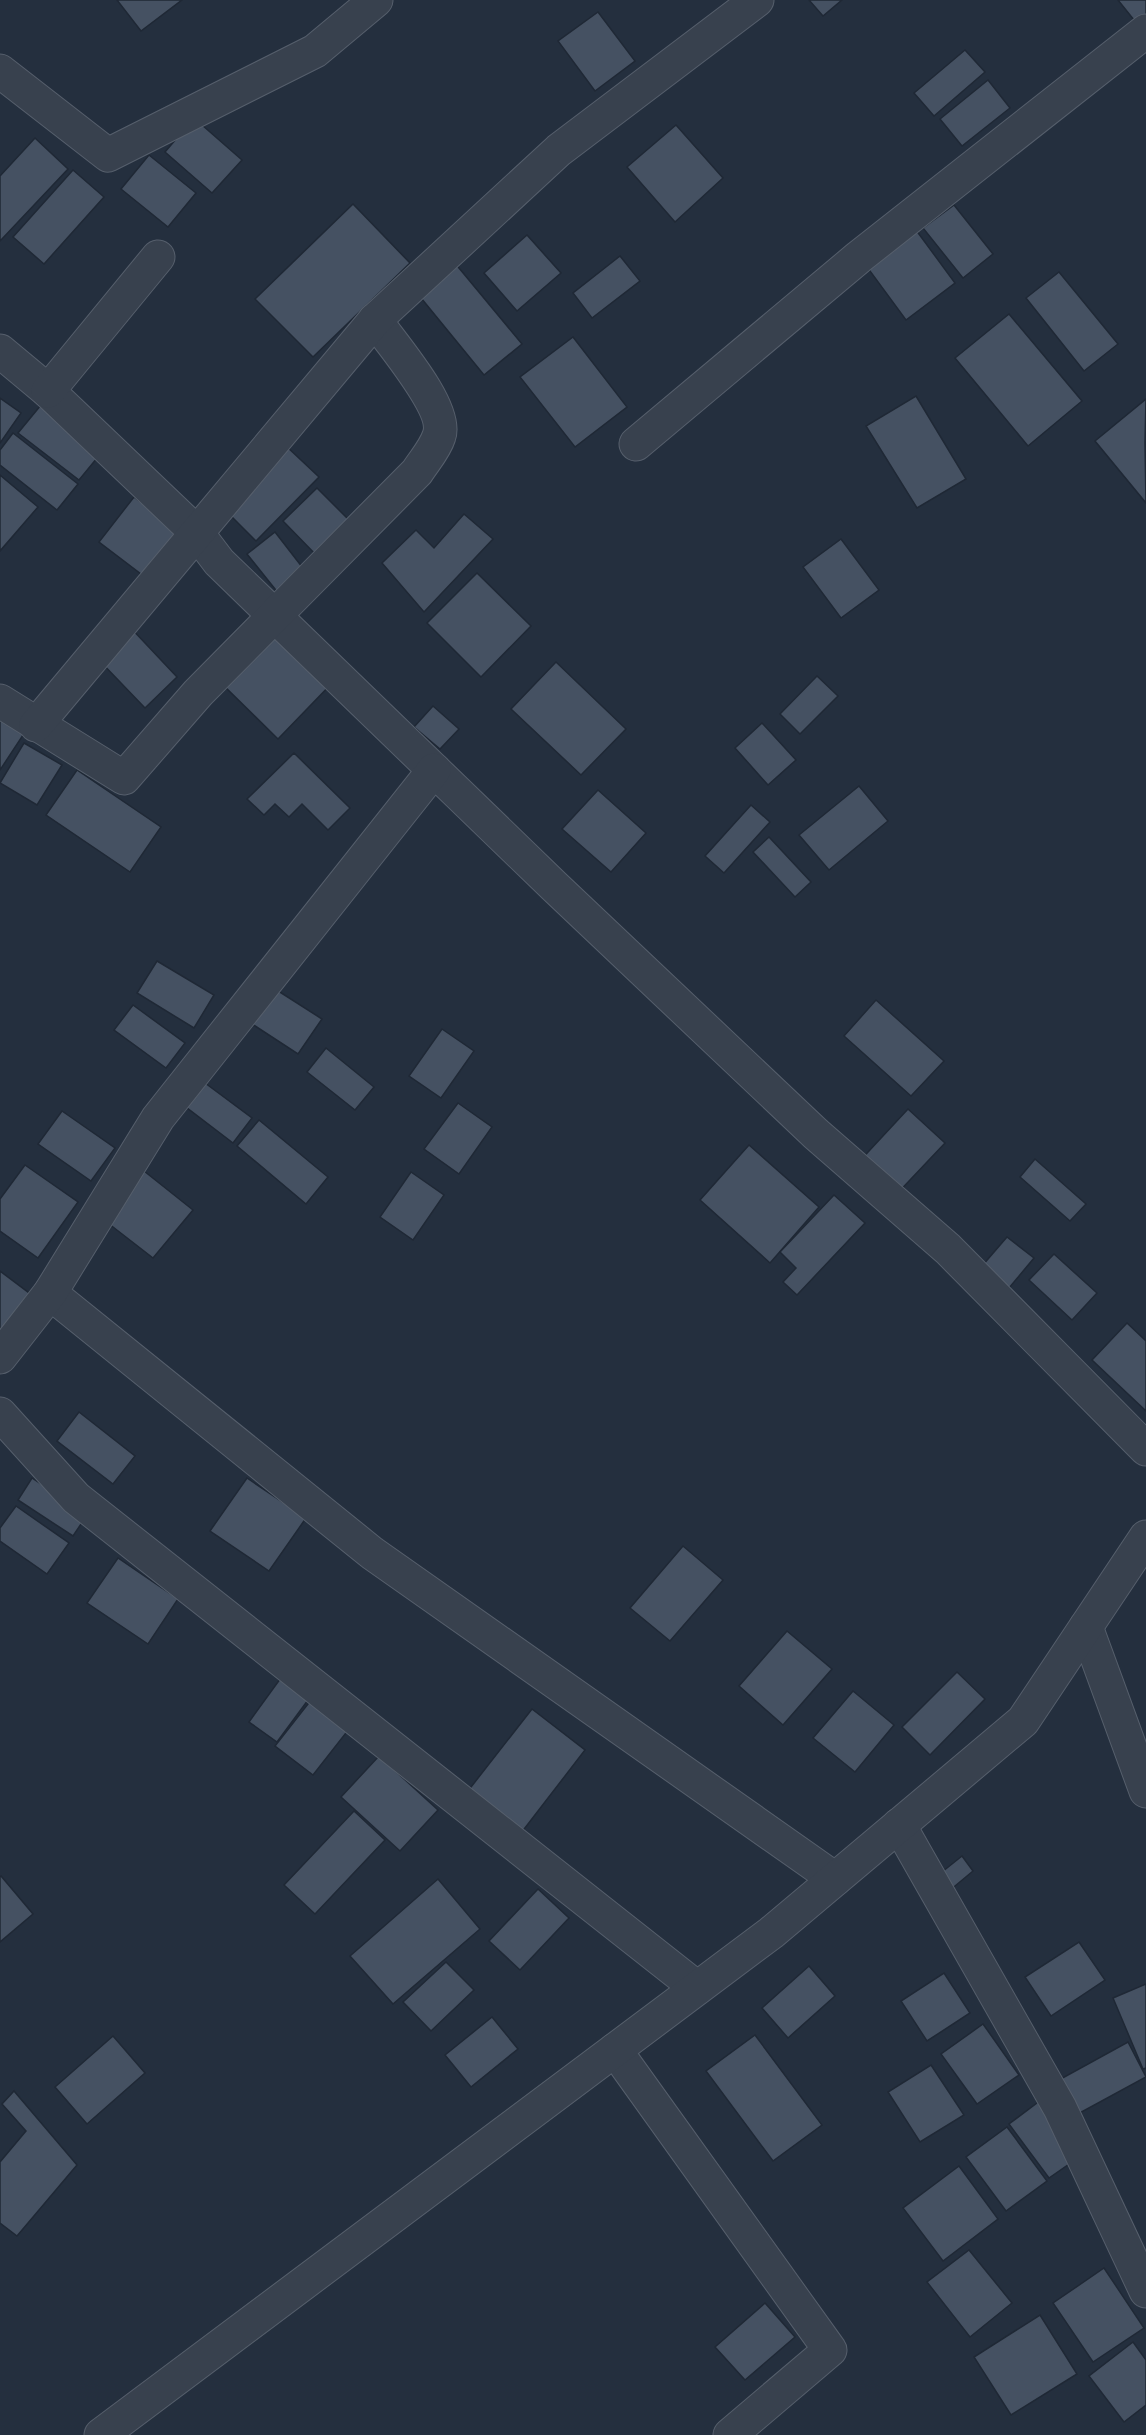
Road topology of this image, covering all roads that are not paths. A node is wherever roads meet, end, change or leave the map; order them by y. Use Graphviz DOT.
graph roads {
  1 [pos="376,0"];
  2 [pos="757,0"];
  3 [pos="1146,31"];
  4 [pos="0,71"];
  5 [pos="158,257"];
  6 [pos="375,320"];
  7 [pos="0,351"];
  8 [pos="48,392"];
  9 [pos="636,444"];
  10 [pos="197,533"];
  11 [pos="275,615"];
  12 [pos="0,701"];
  13 [pos="36,724"];
  14 [pos="434,770"];
  15 [pos="50,1293"];
  16 [pos="0,1357"];
  17 [pos="0,1414"];
  18 [pos="1146,1449"];
  19 [pos="1146,1537"];
  20 [pos="1086,1627"];
  21 [pos="1146,1791"];
  22 [pos="899,1825"];
  23 [pos="835,1879"];
  24 [pos="697,1988"];
  25 [pos="615,2050"];
  26 [pos="1146,2291"];
  27 [pos="115,2431"];
  28 [pos="730,2435"];
  1 -- 4 [label="street"];
  2 -- 6 [label="street"];
  3 -- 9 [label="street"];
  5 -- 8 [label="street"];
  6 -- 10 [label="street"];
  6 -- 11 [label="street"];
  7 -- 8 [label="street"];
  8 -- 10 [label="street"];
  10 -- 11 [label="street"];
  10 -- 13 [label="street"];
  11 -- 13 [label="street"];
  11 -- 14 [label="street"];
  12 -- 13 [label="street"];
  14 -- 15 [label="street"];
  14 -- 18 [label="street"];
  15 -- 16 [label="street"];
  15 -- 23 [label="street"];
  17 -- 24 [label="street"];
  19 -- 20 [label="street"];
  20 -- 21 [label="street"];
  20 -- 22 [label="street"];
  22 -- 23 [label="street"];
  22 -- 26 [label="street"];
  23 -- 24 [label="street"];
  24 -- 25 [label="street"];
  25 -- 27 [label="street"];
  25 -- 28 [label="street"];
}
